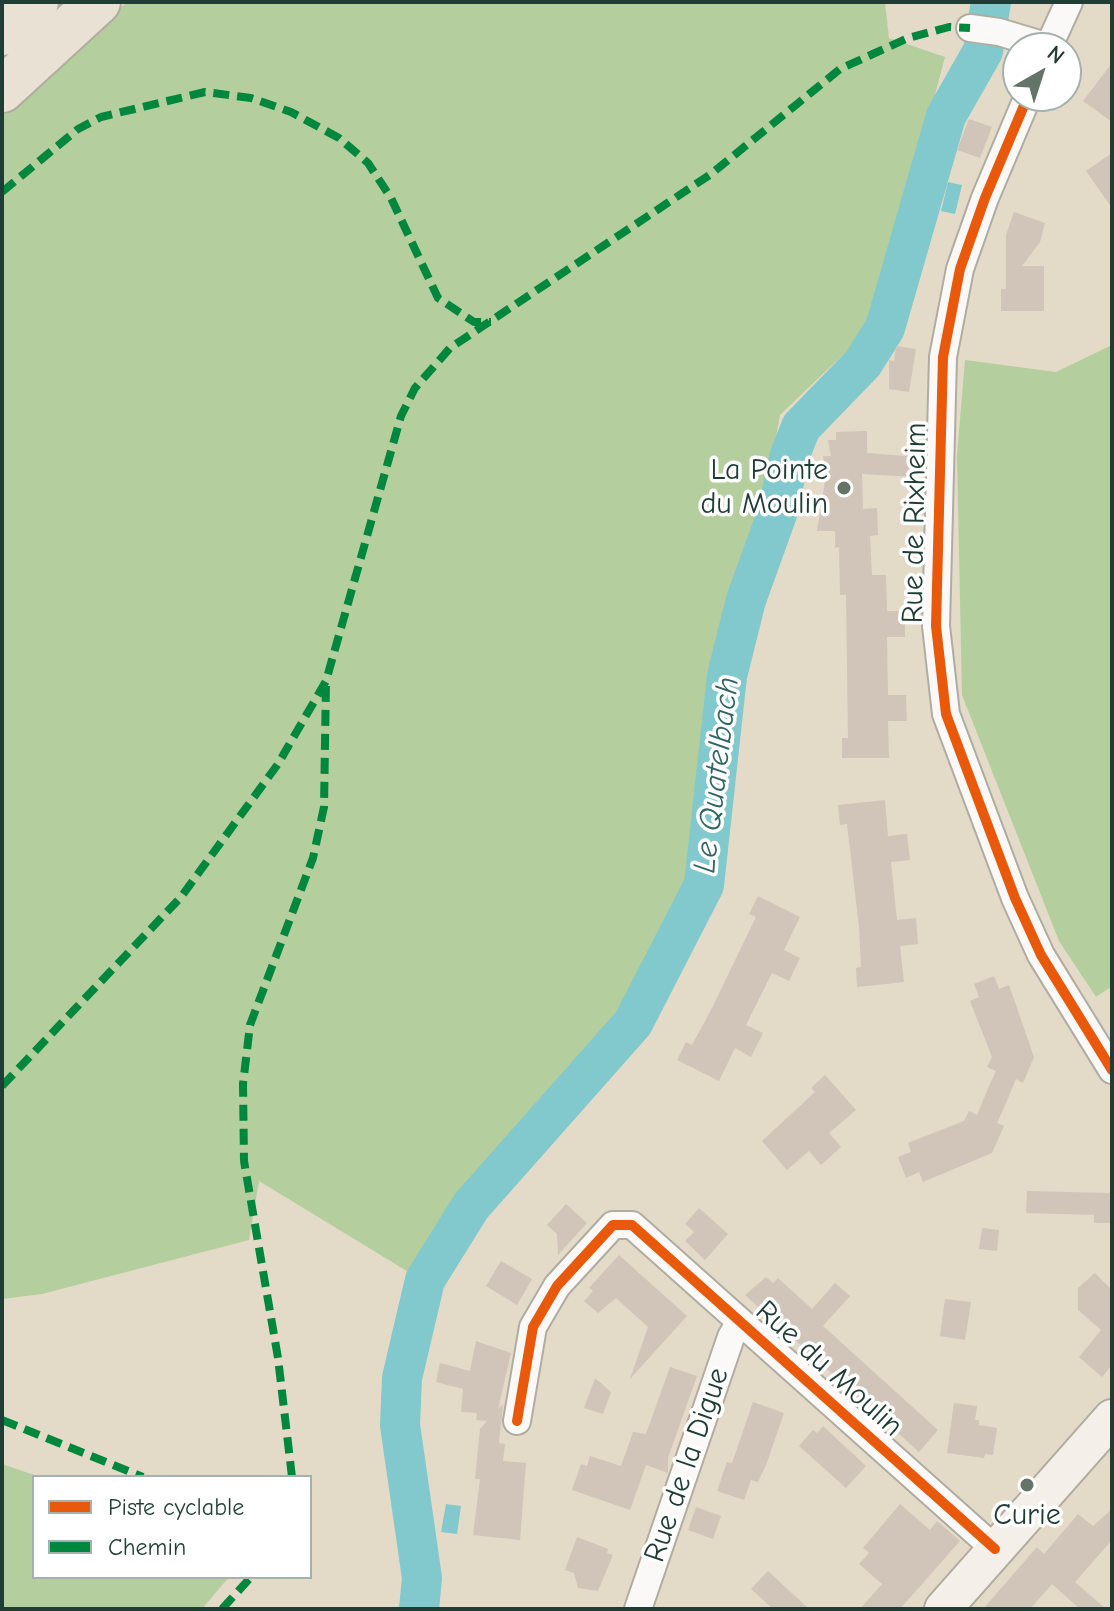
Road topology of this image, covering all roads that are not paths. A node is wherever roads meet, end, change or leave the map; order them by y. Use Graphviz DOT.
graph roads {
  1 [pos="36,2"];
  2 [pos="98,2"];
  3 [pos="1069,2"];
  4 [pos="970,28"];
  5 [pos="1056,32"];
  6 [pos="2,33"];
  7 [pos="1002,33"];
  8 [pos="2,90"];
  9 [pos="1021,112"];
  10 [pos="1112,1070"];
  11 [pos="740,1322"];
  12 [pos="1112,1418"];
  13 [pos="517,1421"];
  14 [pos="995,1549"];
  15 [pos="638,1609"];
  16 [pos="943,1609"];
  1 -- 6 [label="highway"];
  2 -- 8 [label="highway"];
  3 -- 5 [label="street"];
  4 -- 7 [label="street"];
  9 -- 10 [label="street, Rue de Rixheim"];
  11 -- 13 [label="street, Rue du Moulin"];
  11 -- 14 [label="street, Rue du Moulin"];
  11 -- 15 [label="street, Rue de la Digue"];
  12 -- 14 [label="main road"];
  14 -- 16 [label="main road"];
}
